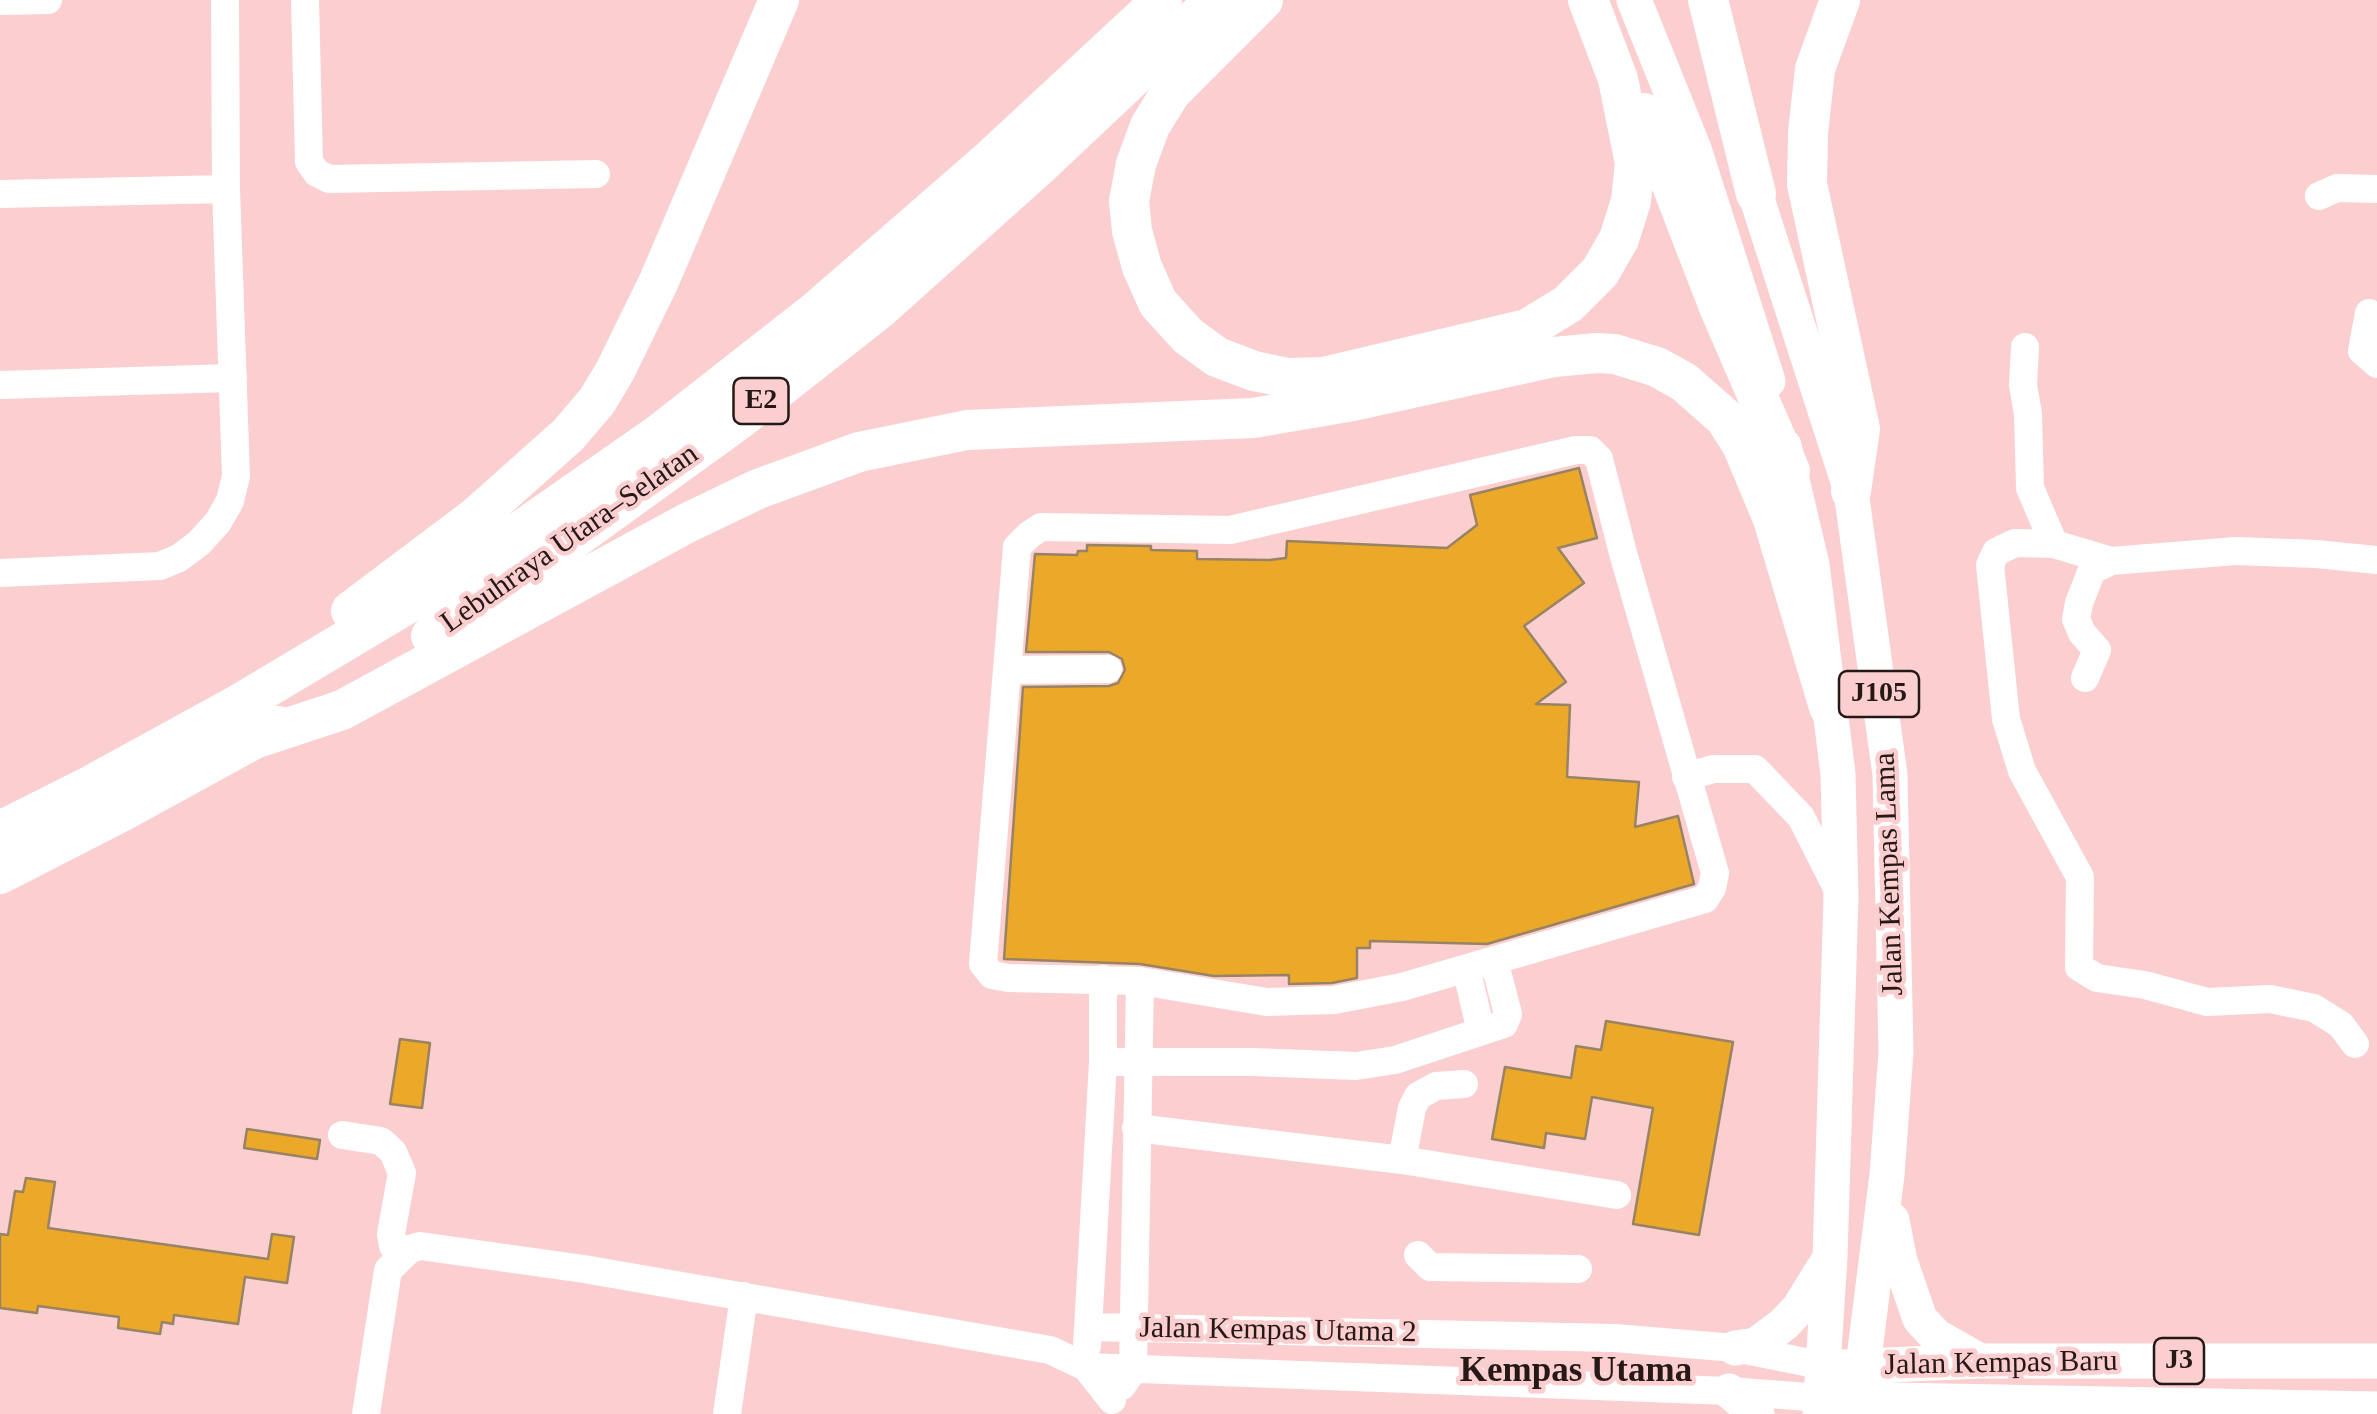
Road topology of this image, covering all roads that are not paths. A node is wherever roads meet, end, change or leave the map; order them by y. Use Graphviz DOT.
graph roads {
  1 [pos="48,0"];
  2 [pos="226,0"];
  3 [pos="305,0"];
  4 [pos="779,0"];
  5 [pos="1162,0"];
  6 [pos="1215,0"];
  7 [pos="1263,0"];
  8 [pos="1588,0"];
  9 [pos="1596,0"];
  10 [pos="1634,0"];
  11 [pos="1688,0"];
  12 [pos="1708,0"];
  13 [pos="1840,0"];
  14 [pos="0,2"];
  15 [pos="596,174"];
  16 [pos="2377,188"];
  17 [pos="226,189"];
  18 [pos="0,194"];
  19 [pos="1756,194"];
  20 [pos="2318,196"];
  21 [pos="2368,313"];
  22 [pos="2025,347"];
  23 [pos="2377,364"];
  24 [pos="233,378"];
  25 [pos="0,385"];
  26 [pos="1790,471"];
  27 [pos="1851,490"];
  28 [pos="2054,544"];
  29 [pos="2377,560"];
  30 [pos="2111,561"];
  31 [pos="0,573"];
  32 [pos="1108,668"];
  33 [pos="1007,670"];
  34 [pos="2085,678"];
  35 [pos="1829,707"];
  36 [pos="249,720"];
  37 [pos="1686,777"];
  38 [pos="0,830"];
  39 [pos="0,874"];
  40 [pos="1841,897"];
  41 [pos="1494,960"];
  42 [pos="1466,968"];
  43 [pos="1103,993"];
  44 [pos="1139,995"];
  45 [pos="1481,1031"];
  46 [pos="2355,1044"];
  47 [pos="1103,1062"];
  48 [pos="1138,1063"];
  49 [pos="1464,1084"];
  50 [pos="1136,1128"];
  51 [pos="342,1135"];
  52 [pos="1402,1160"];
  53 [pos="1886,1175"];
  54 [pos="1617,1194"];
  55 [pos="1418,1255"];
  56 [pos="400,1256"];
  57 [pos="1830,1258"];
  58 [pos="1578,1269"];
  59 [pos="744,1296"];
  60 [pos="1088,1327"];
  61 [pos="1132,1328"];
  62 [pos="1735,1348"];
  63 [pos="1050,1350"];
  64 [pos="1980,1361"];
  65 [pos="2377,1361"];
  66 [pos="1086,1367"];
  67 [pos="1133,1370"];
  68 [pos="1729,1392"];
  69 [pos="1822,1393"];
  70 [pos="1860,1394"];
  71 [pos="1112,1407"];
  72 [pos="1958,1408"];
  73 [pos="2377,1409"];
  74 [pos="366,1414"];
  75 [pos="727,1414"];
  76 [pos="1757,1414"];
  1 -- 14 [label="street"];
  2 -- 17 [label="street"];
  3 -- 15 [label="street"];
  4 -- 36 [label="highway"];
  5 -- 36 [label="highway, Lebuhraya Utara–Selatan / E2"];
  6 -- 36 [label="highway, Lebuhraya Utara–Selatan / E2"];
  7 -- 8 [label="highway"];
  9 -- 26 [label="highway"];
  10 -- 26 [label="main road, Jalan Kempas Lama / J105"];
  11 -- 19 [label="main road, Jalan Kempas Lama / J105"];
  12 -- 19 [label="highway"];
  13 -- 27 [label="highway"];
  16 -- 20 [label="street"];
  17 -- 18 [label="street"];
  17 -- 24 [label="street"];
  19 -- 27 [label="main road, Jalan Kempas Lama / J105"];
  21 -- 23 [label="street"];
  22 -- 28 [label="street"];
  24 -- 25 [label="street"];
  24 -- 31 [label="street"];
  26 -- 35 [label="main road, Jalan Kempas Lama / J105"];
  27 -- 53 [label="main road, Jalan Kempas Lama / J105"];
  28 -- 30 [label="street"];
  28 -- 46 [label="street"];
  29 -- 30 [label="street"];
  30 -- 34 [label="street"];
  32 -- 33 [label="street"];
  33 -- 37 [label="street"];
  33 -- 43 [label="street"];
  35 -- 36 [label="highway"];
  35 -- 40 [label="main road, Jalan Kempas Lama / J105"];
  36 -- 38 [label="highway, Lebuhraya Utara–Selatan / E2"];
  36 -- 39 [label="highway, Lebuhraya Utara–Selatan / E2"];
  37 -- 40 [label="street"];
  37 -- 41 [label="street"];
  40 -- 57 [label="main road, Jalan Kempas Lama / J105"];
  41 -- 42 [label="street"];
  41 -- 45 [label="street"];
  42 -- 44 [label="street"];
  42 -- 45 [label="street"];
  43 -- 44 [label="street"];
  43 -- 47 [label="street"];
  44 -- 48 [label="street"];
  45 -- 48 [label="street"];
  47 -- 48 [label="street"];
  47 -- 60 [label="street"];
  48 -- 50 [label="street"];
  49 -- 52 [label="street"];
  50 -- 52 [label="street"];
  50 -- 61 [label="street"];
  51 -- 56 [label="street"];
  52 -- 54 [label="street"];
  53 -- 64 [label="main road"];
  53 -- 70 [label="main road, Jalan Kempas Lama / J105"];
  55 -- 58 [label="street"];
  56 -- 59 [label="street"];
  56 -- 74 [label="street"];
  57 -- 62 [label="main road"];
  57 -- 69 [label="main road, Jalan Kempas Lama / J105"];
  59 -- 63 [label="street"];
  59 -- 75 [label="street"];
  60 -- 61 [label="street, Jalan Kempas Utama 2"];
  60 -- 63 [label="street"];
  60 -- 66 [label="street"];
  61 -- 62 [label="street, Jalan Kempas Utama 2"];
  61 -- 67 [label="street"];
  62 -- 69 [label="street, Jalan Kempas Utama 2"];
  63 -- 66 [label="street"];
  64 -- 65 [label="main road, Jalan Kempas Baru / J3"];
  64 -- 70 [label="main road, Jalan Kempas Baru / J3"];
  66 -- 67 [label="street, Jalan Kempas Utama 2"];
  66 -- 71 [label="street"];
  67 -- 68 [label="street, Jalan Kempas Utama 2"];
  67 -- 71 [label="street"];
  68 -- 69 [label="street, Jalan Kempas Utama 2"];
  68 -- 76 [label="main road"];
  69 -- 70 [label="main road, J3"];
  70 -- 72 [label="main road, Jalan Kempas Baru / J3"];
  72 -- 73 [label="main road, Jalan Kempas Baru / J3"];
}
